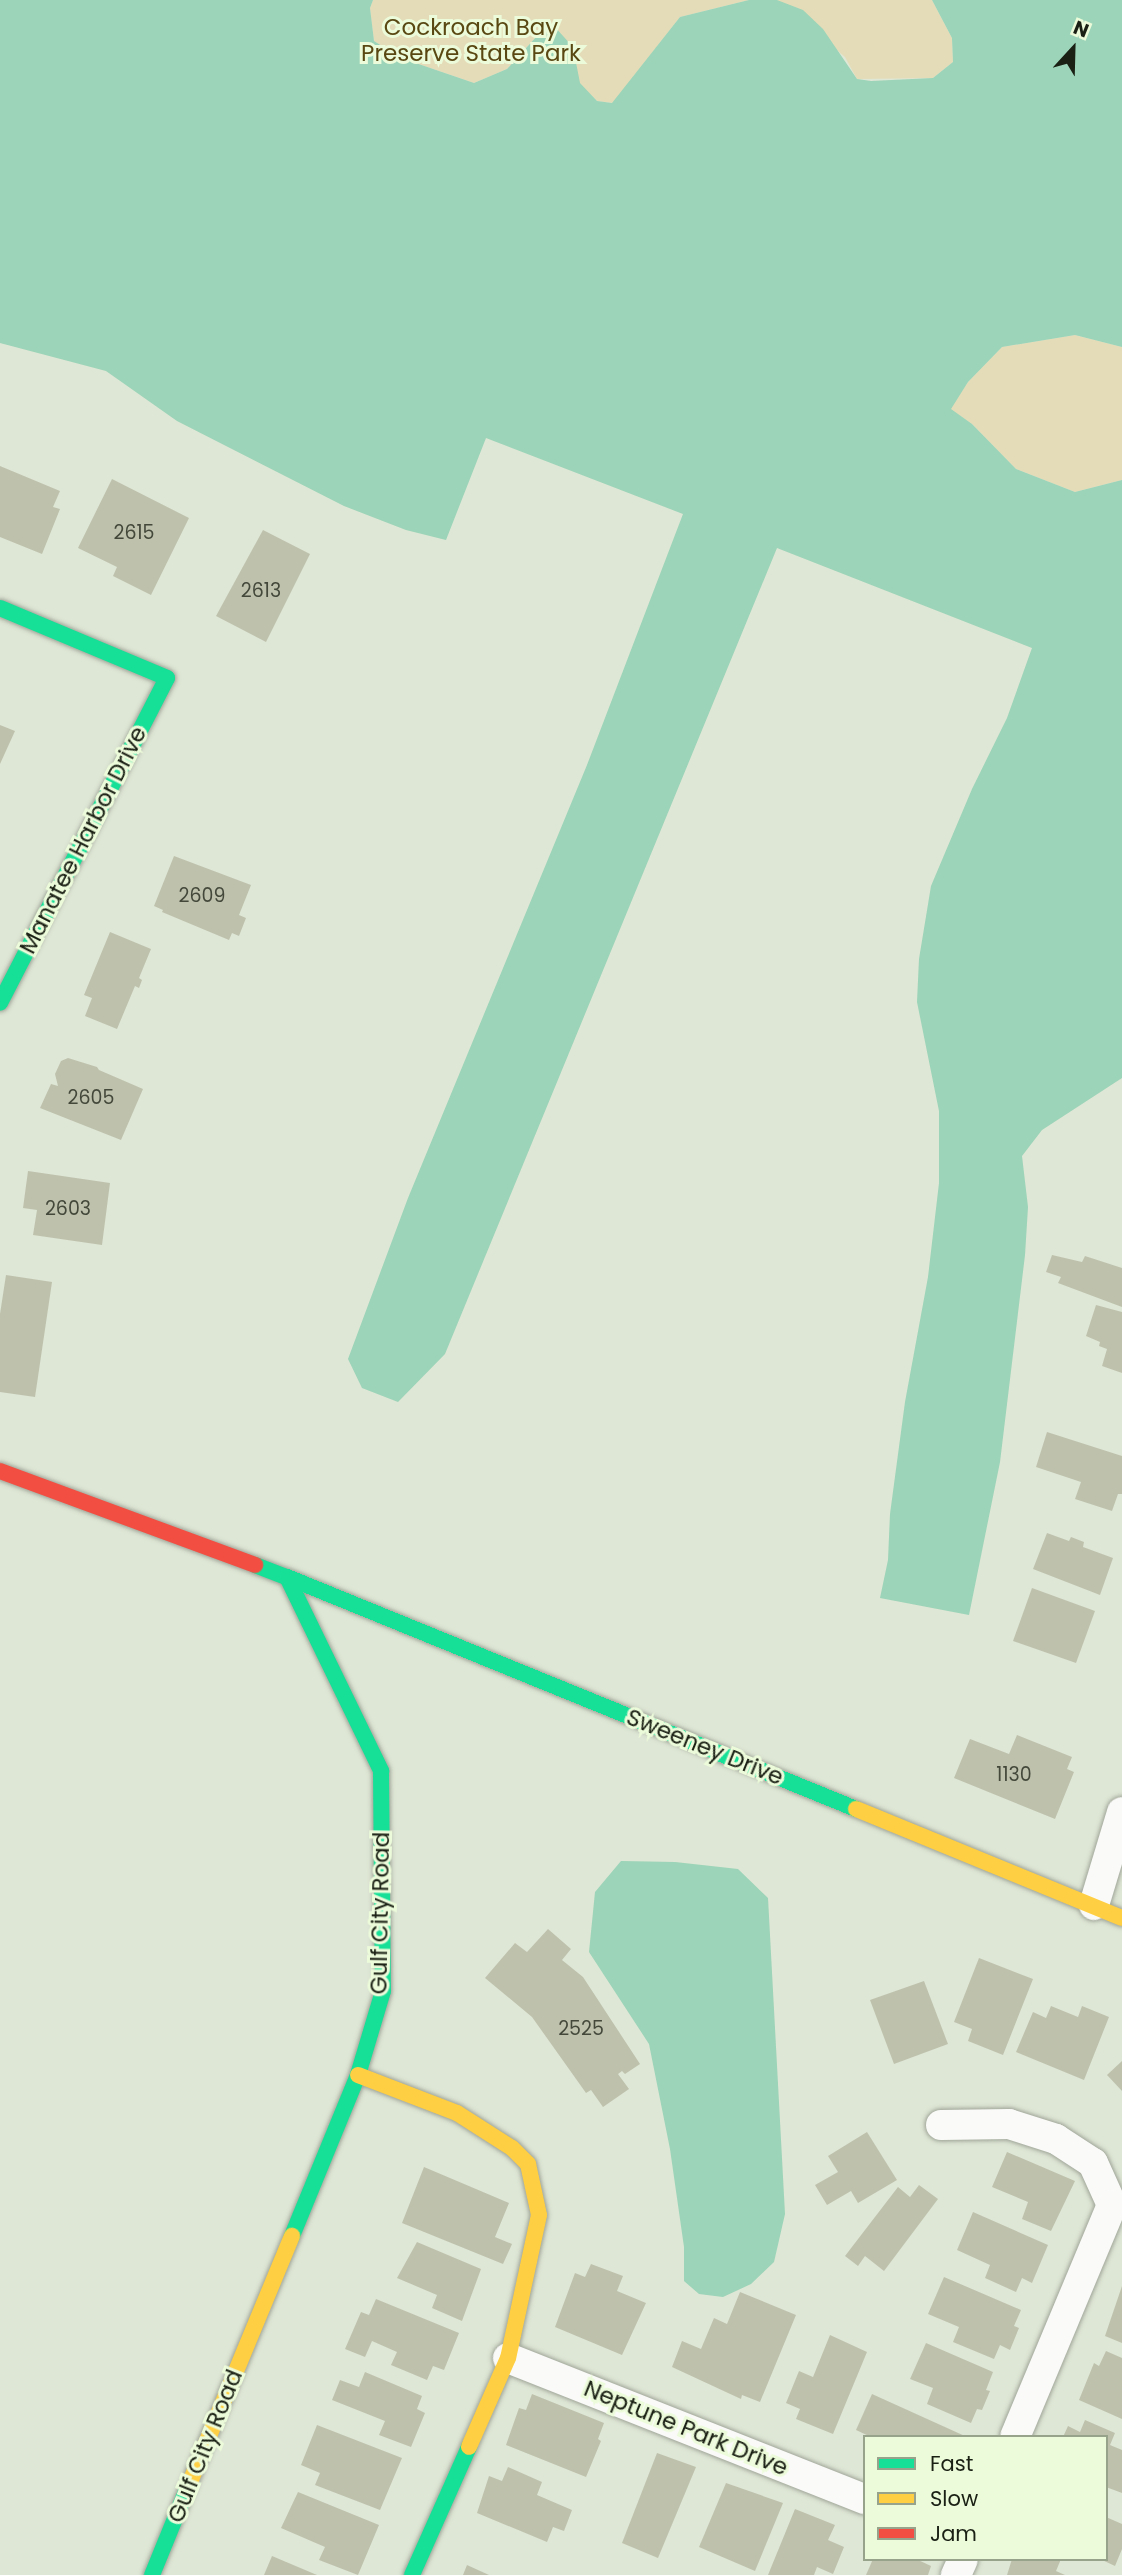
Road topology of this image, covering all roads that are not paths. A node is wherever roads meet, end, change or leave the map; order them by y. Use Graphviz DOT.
graph roads {
  1 [pos="0,608"];
  2 [pos="0,1003"];
  3 [pos="0,1471"];
  4 [pos="287,1577"];
  5 [pos="1122,1812"];
  6 [pos="1094,1905"];
  7 [pos="1122,1918"];
  8 [pos="358,2075"];
  9 [pos="941,2125"];
  10 [pos="508,2358"];
  11 [pos="1015,2435"];
  12 [pos="863,2498"];
  13 [pos="152,2575"];
  14 [pos="412,2575"];
  1 -- 2 [label="street, Manatee Harbor Drive"];
  3 -- 4 [label="street"];
  4 -- 6 [label="street, Sweeney Drive"];
  4 -- 8 [label="street, Gulf City Road"];
  5 -- 6 [label="street"];
  6 -- 7 [label="street, Sweeney Drive"];
  8 -- 10 [label="street"];
  8 -- 13 [label="street, Gulf City Road"];
  9 -- 11 [label="street"];
  10 -- 12 [label="street, Neptune Park Drive"];
  10 -- 14 [label="street"];
}
